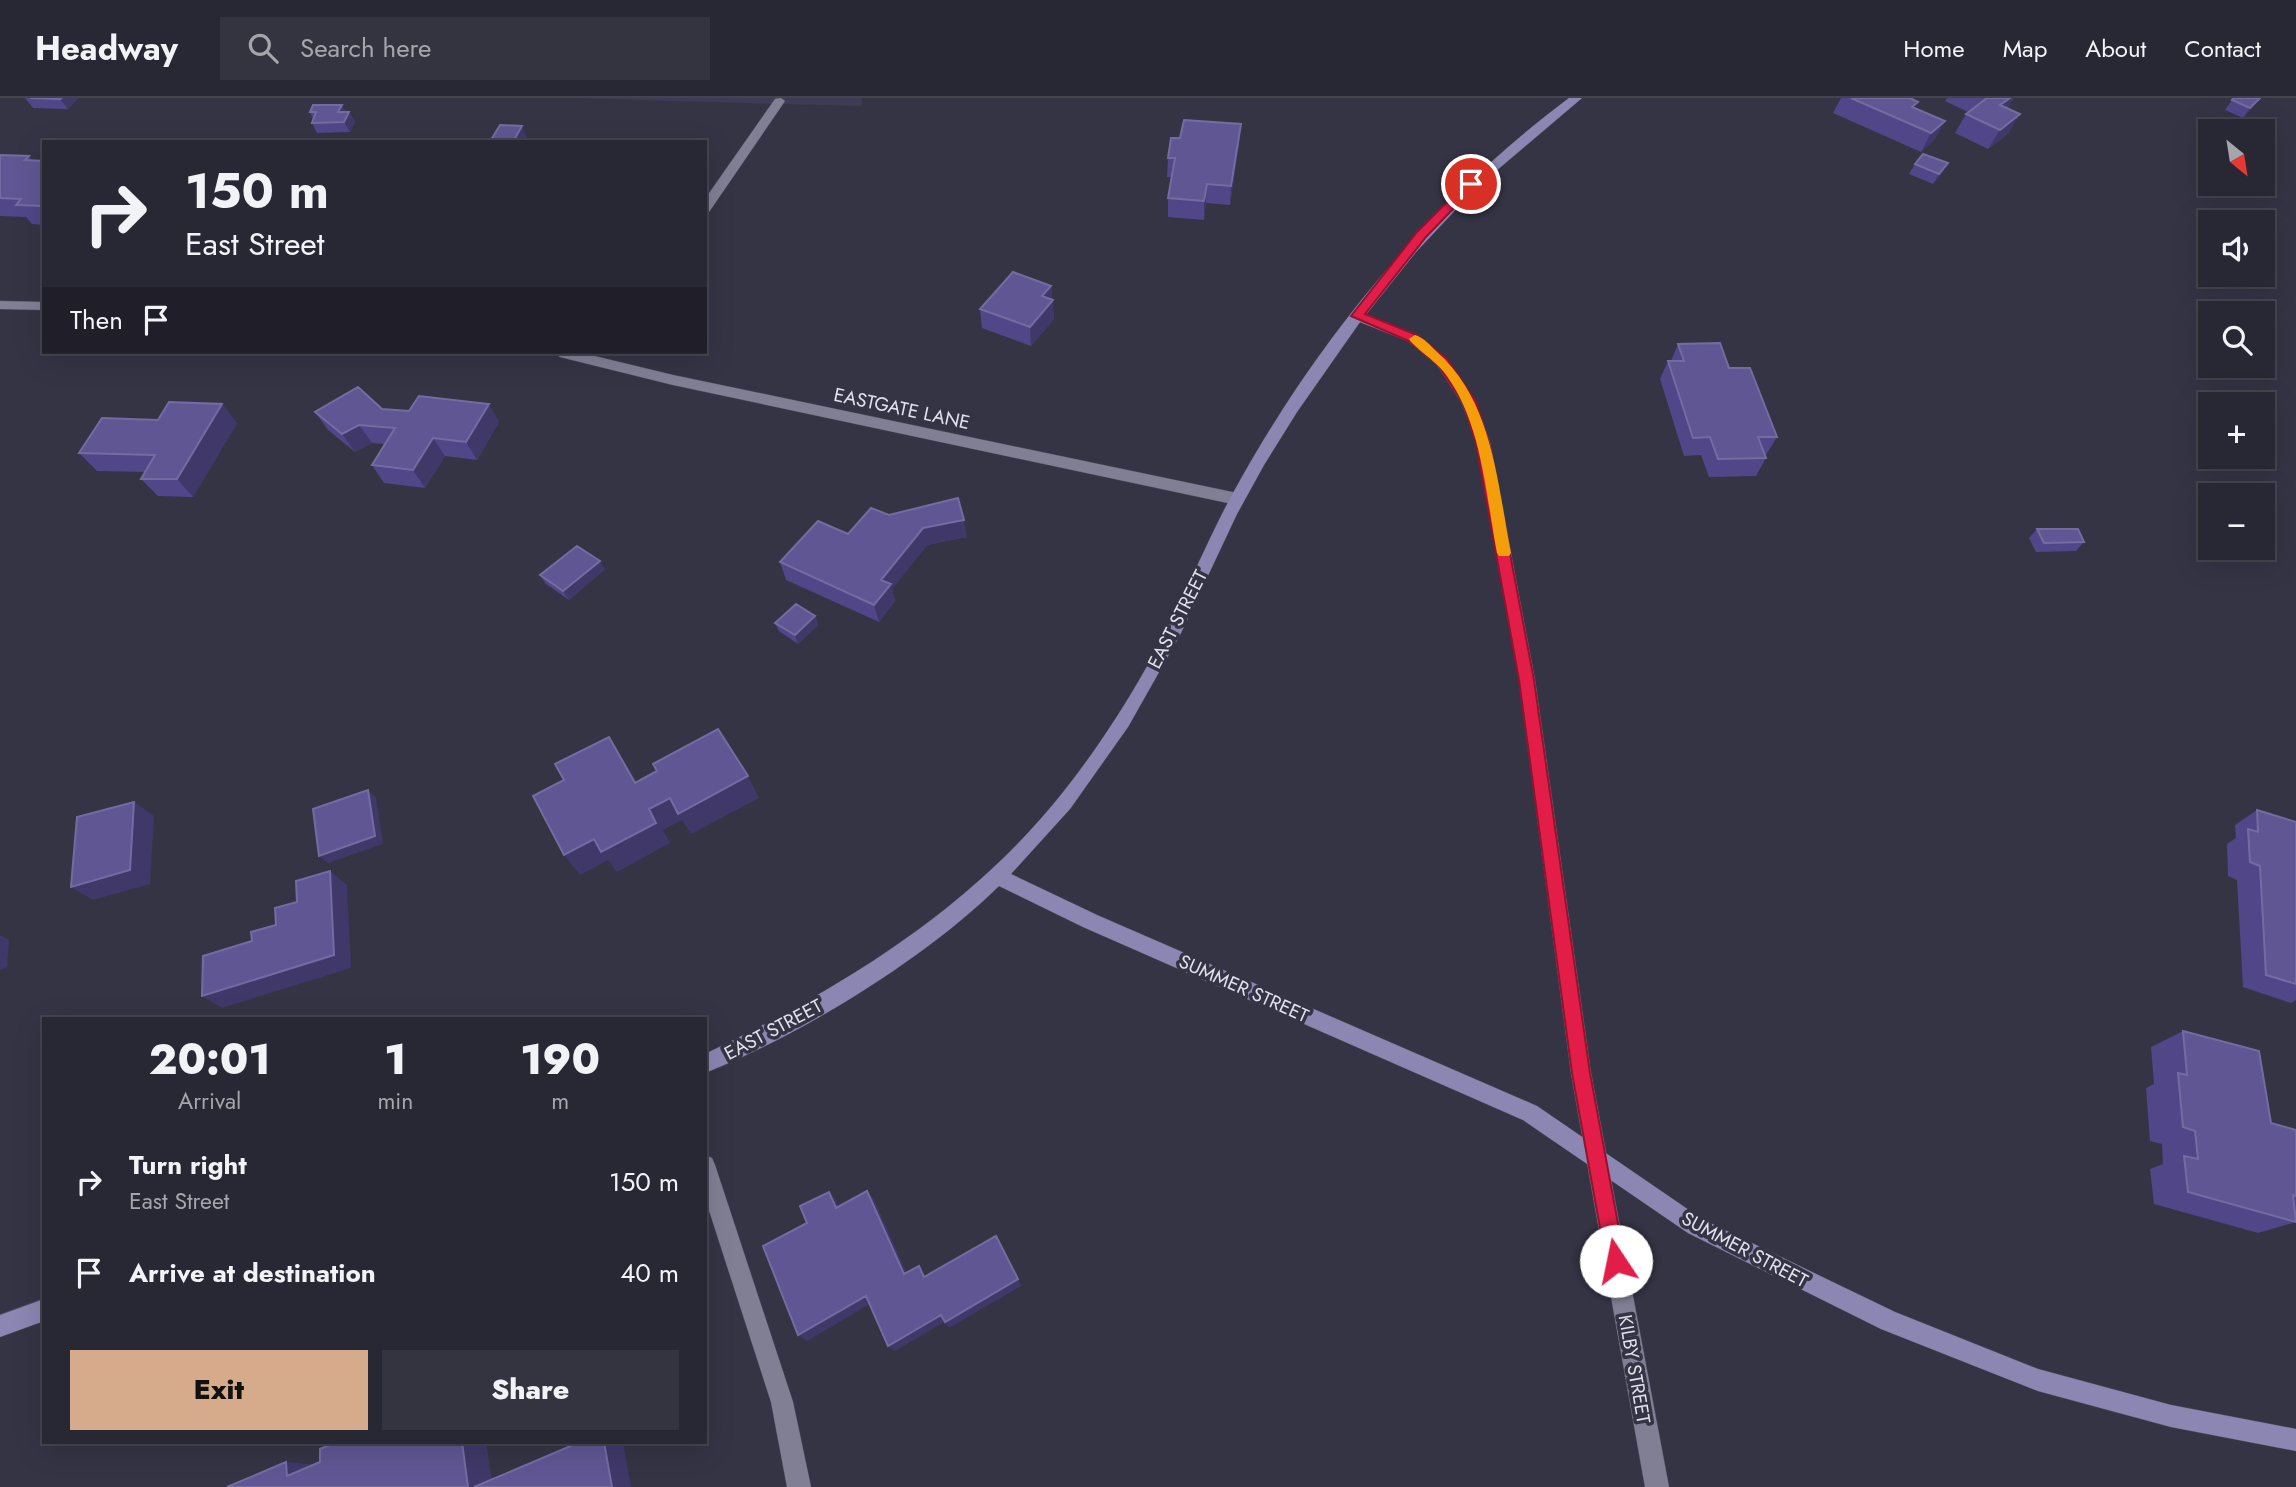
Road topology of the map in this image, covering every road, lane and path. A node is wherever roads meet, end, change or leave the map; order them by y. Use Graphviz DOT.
graph roads {
  1 [pos="1576,98"];
  2 [pos="780,100"];
  3 [pos="707,206"];
  4 [pos="0,305"];
  5 [pos="42,306"];
  6 [pos="1357,316"];
  7 [pos="581,354"];
  8 [pos="601,356"];
  9 [pos="1237,499"];
  10 [pos="997,876"];
  11 [pos="707,1063"];
  12 [pos="1597,1159"];
  13 [pos="707,1171"];
  14 [pos="42,1311"];
  15 [pos="0,1326"];
  16 [pos="2296,1440"];
  17 [pos="799,1487"];
  18 [pos="1657,1487"];
  1 -- 6 [label="main road, EAST STREET"];
  2 -- 3 [label="street"];
  4 -- 5 [label="street"];
  6 -- 9 [label="main road, EAST STREET"];
  6 -- 12 [label="street, KILBY STREET"];
  7 -- 8 [label="street, EASTGATE LANE"];
  8 -- 9 [label="street, EASTGATE LANE"];
  9 -- 10 [label="main road, EAST STREET"];
  10 -- 11 [label="main road, EAST STREET"];
  10 -- 12 [label="main road, SUMMER STREET"];
  12 -- 16 [label="main road, SUMMER STREET"];
  12 -- 18 [label="street, KILBY STREET"];
  13 -- 17 [label="street"];
  14 -- 15 [label="main road"];
}
